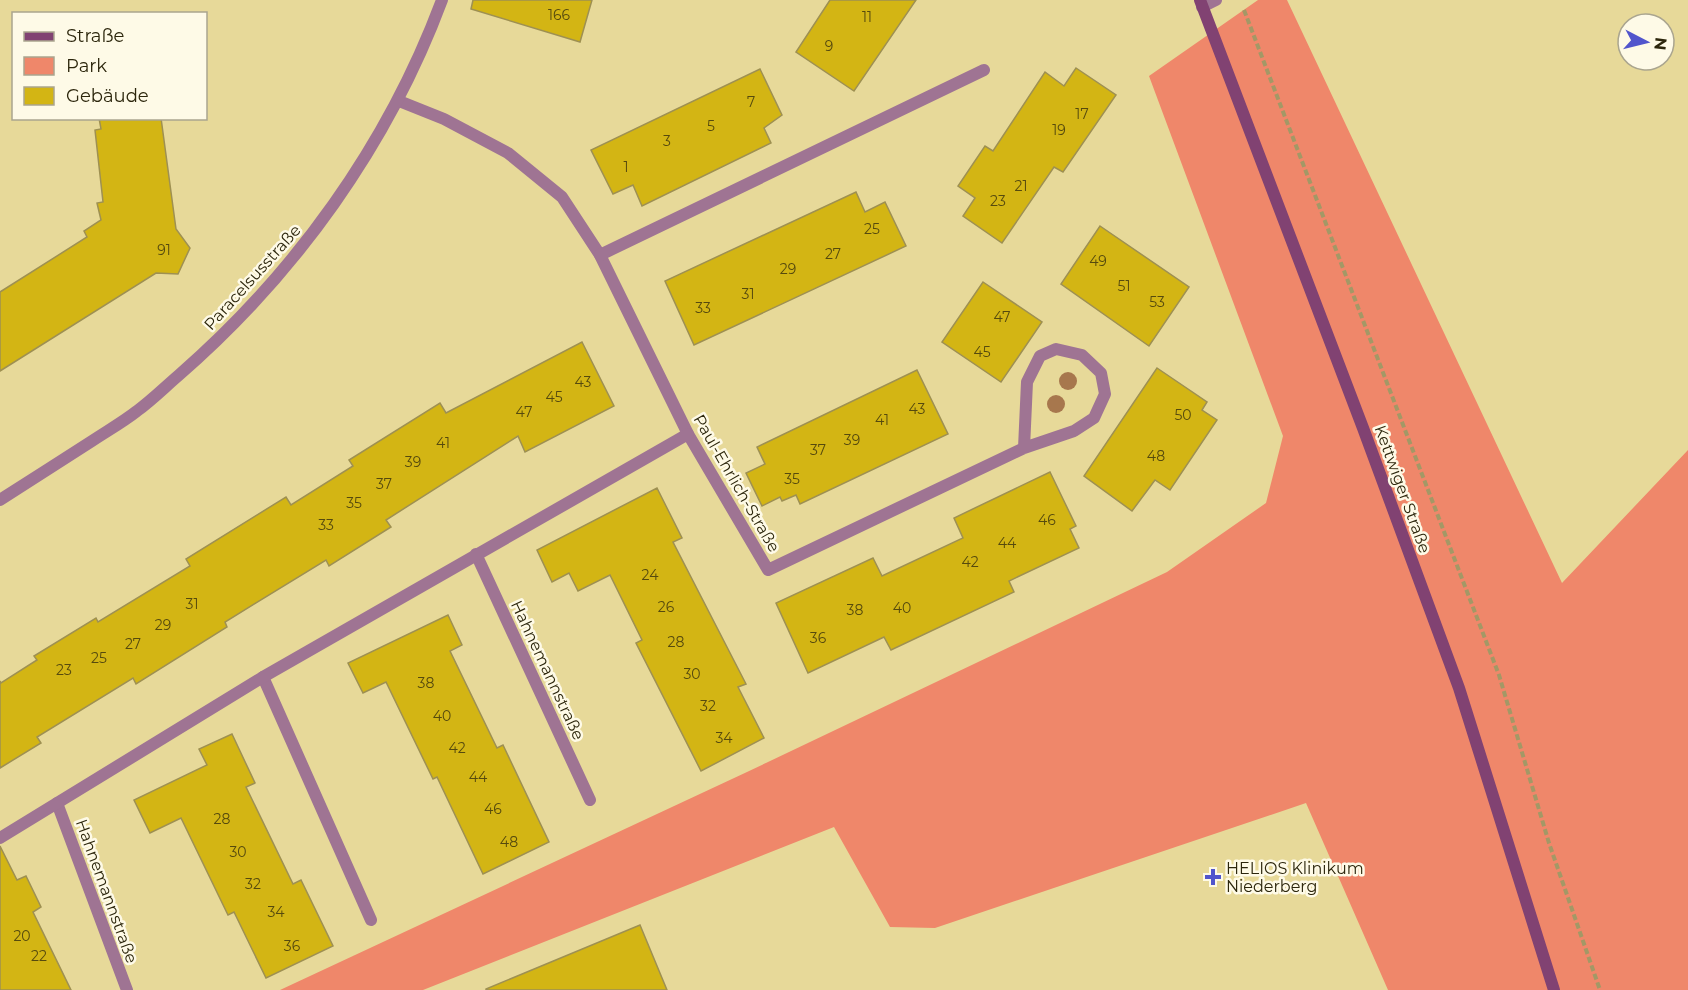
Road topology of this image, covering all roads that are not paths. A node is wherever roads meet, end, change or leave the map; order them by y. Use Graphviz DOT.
graph roads {
  1 [pos="442,0"];
  2 [pos="1215,0"];
  3 [pos="1200,2"];
  4 [pos="984,70"];
  5 [pos="399,101"];
  6 [pos="600,255"];
  7 [pos="688,434"];
  8 [pos="1024,448"];
  9 [pos="0,500"];
  10 [pos="476,554"];
  11 [pos="263,677"];
  12 [pos="590,800"];
  13 [pos="57,803"];
  14 [pos="0,837"];
  15 [pos="371,920"];
  16 [pos="127,990"];
  17 [pos="1554,990"];
  1 -- 5 [label="street, Paracelsusstraße"];
  2 -- 3 [label="street"];
  3 -- 17 [label="main road, Kettwiger Straße"];
  4 -- 6 [label="street"];
  5 -- 6 [label="street, Paul-Ehrlich-Straße"];
  5 -- 9 [label="street, Paracelsusstraße"];
  6 -- 7 [label="street, Paul-Ehrlich-Straße"];
  7 -- 8 [label="street, Paul-Ehrlich-Straße"];
  7 -- 10 [label="street"];
  8 -- 8 [label="street, Paul-Ehrlich-Straße"];
  10 -- 11 [label="street"];
  10 -- 12 [label="street, Hahnemannstraße"];
  11 -- 13 [label="street"];
  11 -- 15 [label="street"];
  13 -- 14 [label="street"];
  13 -- 16 [label="street, Hahnemannstraße"];
}
